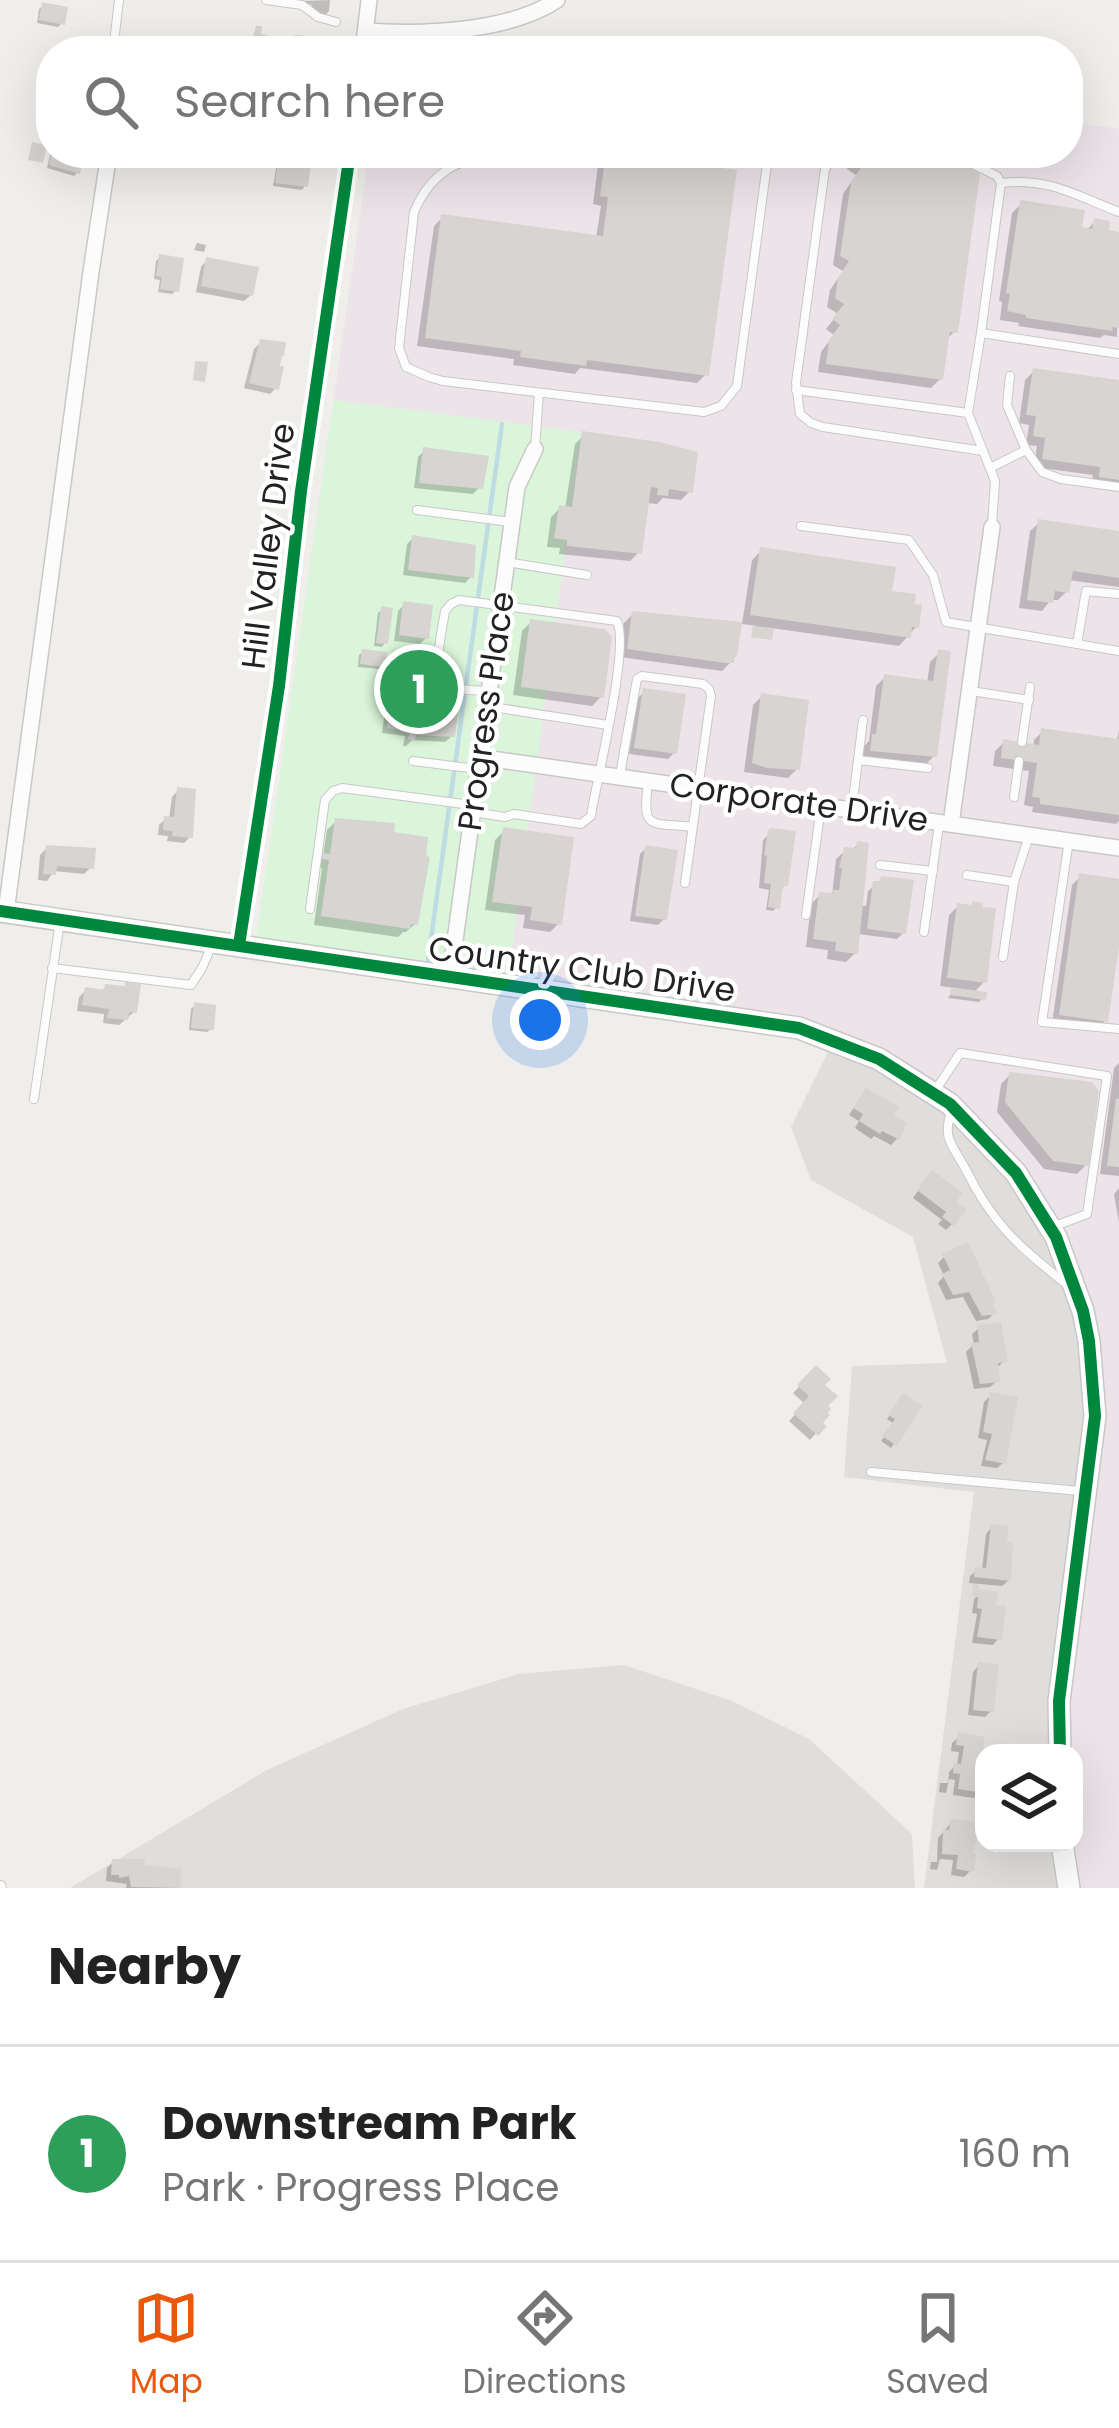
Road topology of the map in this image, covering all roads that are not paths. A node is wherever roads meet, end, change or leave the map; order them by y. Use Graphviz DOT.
graph roads {
  1 [pos="119,0"];
  2 [pos="266,0"];
  3 [pos="369,0"];
  4 [pos="557,0"];
  5 [pos="336,22"];
  6 [pos="366,31"];
  7 [pos="115,36"];
  8 [pos="365,36"];
  9 [pos="107,168"];
  10 [pos="348,168"];
  11 [pos="450,168"];
  12 [pos="765,168"];
  13 [pos="826,168"];
  14 [pos="982,168"];
  15 [pos="1001,183"];
  16 [pos="1119,212"];
  17 [pos="980,333"];
  18 [pos="1119,354"];
  19 [pos="1010,376"];
  20 [pos="796,390"];
  21 [pos="539,393"];
  22 [pos="968,413"];
  23 [pos="535,449"];
  24 [pos="1026,450"];
  25 [pos="983,451"];
  26 [pos="990,468"];
  27 [pos="1119,487"];
  28 [pos="416,509"];
  29 [pos="512,523"];
  30 [pos="801,526"];
  31 [pos="992,527"];
  32 [pos="506,562"];
  33 [pos="587,575"];
  34 [pos="1119,594"];
  35 [pos="500,605"];
  36 [pos="978,628"];
  37 [pos="1077,644"];
  38 [pos="1119,651"];
  39 [pos="1030,687"];
  40 [pos="969,691"];
  41 [pos="487,698"];
  42 [pos="1029,700"];
  43 [pos="863,720"];
  44 [pos="608,725"];
  45 [pos="1022,742"];
  46 [pos="858,760"];
  47 [pos="1019,760"];
  48 [pos="413,761"];
  49 [pos="478,763"];
  50 [pos="928,768"];
  51 [pos="597,774"];
  52 [pos="620,777"];
  53 [pos="649,781"];
  54 [pos="698,788"];
  55 [pos="1014,797"];
  56 [pos="821,805"];
  57 [pos="472,809"];
  58 [pos="851,809"];
  59 [pos="945,823"];
  60 [pos="692,827"];
  61 [pos="1030,835"];
  62 [pos="1069,840"];
  63 [pos="1119,848"];
  64 [pos="880,865"];
  65 [pos="933,871"];
  66 [pos="968,874"];
  67 [pos="1014,882"];
  68 [pos="685,884"];
  69 [pos="310,909"];
  70 [pos="3,912"];
  71 [pos="806,916"];
  72 [pos="61,920"];
  73 [pos="923,932"];
  74 [pos="214,941"];
  75 [pos="239,945"];
  76 [pos="1003,957"];
  77 [pos="52,968"];
  78 [pos="450,977"];
  79 [pos="1119,1029"];
  80 [pos="934,1093"];
  81 [pos="34,1100"];
  82 [pos="953,1107"];
  83 [pos="1051,1227"];
  84 [pos="1076,1291"];
  85 [pos="871,1472"];
  86 [pos="1087,1492"];
  87 [pos="1060,1744"];
  88 [pos="1063,1852"];
  89 [pos="1069,1888"];
  1 -- 7 [label="lane"];
  2 -- 5 [label="lane"];
  3 -- 6 [label="street"];
  4 -- 6 [label="street"];
  6 -- 8 [label="street"];
  9 -- 70 [label="street, Country Club Drive"];
  10 -- 75 [label="street, Hill Valley Drive"];
  11 -- 21 [label="lane"];
  12 -- 21 [label="lane"];
  13 -- 20 [label="lane"];
  14 -- 15 [label="lane"];
  15 -- 16 [label="lane"];
  15 -- 17 [label="lane"];
  17 -- 18 [label="lane"];
  17 -- 22 [label="lane"];
  19 -- 24 [label="lane"];
  20 -- 22 [label="lane"];
  20 -- 25 [label="lane"];
  21 -- 23 [label="lane"];
  22 -- 25 [label="lane"];
  23 -- 29 [label="street, Progress Place"];
  24 -- 26 [label="lane"];
  24 -- 27 [label="lane"];
  25 -- 26 [label="lane"];
  26 -- 31 [label="lane"];
  28 -- 29 [label="lane"];
  29 -- 32 [label="street, Progress Place"];
  30 -- 36 [label="lane"];
  31 -- 36 [label="street"];
  32 -- 33 [label="lane"];
  32 -- 35 [label="street, Progress Place"];
  34 -- 37 [label="lane"];
  35 -- 41 [label="street, Progress Place"];
  35 -- 41 [label="lane"];
  35 -- 44 [label="lane"];
  36 -- 37 [label="lane"];
  36 -- 40 [label="street"];
  37 -- 38 [label="lane"];
  39 -- 42 [label="lane"];
  40 -- 42 [label="lane"];
  40 -- 59 [label="street"];
  41 -- 44 [label="lane"];
  41 -- 49 [label="street, Progress Place"];
  42 -- 45 [label="lane"];
  43 -- 46 [label="lane"];
  44 -- 51 [label="lane"];
  46 -- 50 [label="lane"];
  46 -- 58 [label="lane"];
  47 -- 55 [label="lane"];
  48 -- 49 [label="lane"];
  49 -- 51 [label="street, Corporate Drive"];
  49 -- 57 [label="street, Progress Place"];
  51 -- 52 [label="street, Corporate Drive"];
  51 -- 57 [label="lane"];
  52 -- 53 [label="street, Corporate Drive"];
  52 -- 54 [label="lane"];
  53 -- 54 [label="street, Corporate Drive"];
  53 -- 60 [label="lane"];
  54 -- 56 [label="street, Corporate Drive"];
  54 -- 60 [label="lane"];
  56 -- 58 [label="street, Corporate Drive"];
  56 -- 71 [label="lane"];
  57 -- 69 [label="lane"];
  57 -- 78 [label="street, Progress Place"];
  58 -- 59 [label="street, Corporate Drive"];
  59 -- 61 [label="street, Corporate Drive"];
  59 -- 65 [label="lane"];
  60 -- 68 [label="lane"];
  61 -- 62 [label="street, Corporate Drive"];
  61 -- 67 [label="lane"];
  62 -- 63 [label="street, Corporate Drive"];
  62 -- 79 [label="lane"];
  64 -- 65 [label="lane"];
  65 -- 73 [label="lane"];
  66 -- 67 [label="lane"];
  67 -- 76 [label="lane"];
  70 -- 72 [label="street, Country Club Drive"];
  72 -- 74 [label="street, Country Club Drive"];
  72 -- 77 [label="lane"];
  74 -- 75 [label="street, Country Club Drive"];
  74 -- 77 [label="lane"];
  75 -- 78 [label="street, Country Club Drive"];
  77 -- 81 [label="lane"];
  78 -- 80 [label="street, Country Club Drive"];
  80 -- 82 [label="street, Country Club Drive"];
  80 -- 83 [label="lane"];
  82 -- 83 [label="street, Country Club Drive"];
  82 -- 84 [label="lane"];
  83 -- 84 [label="street, Country Club Drive"];
  84 -- 86 [label="street, Country Club Drive"];
  85 -- 86 [label="lane"];
  86 -- 87 [label="street, Country Club Drive"];
  88 -- 89 [label="street"];
}
